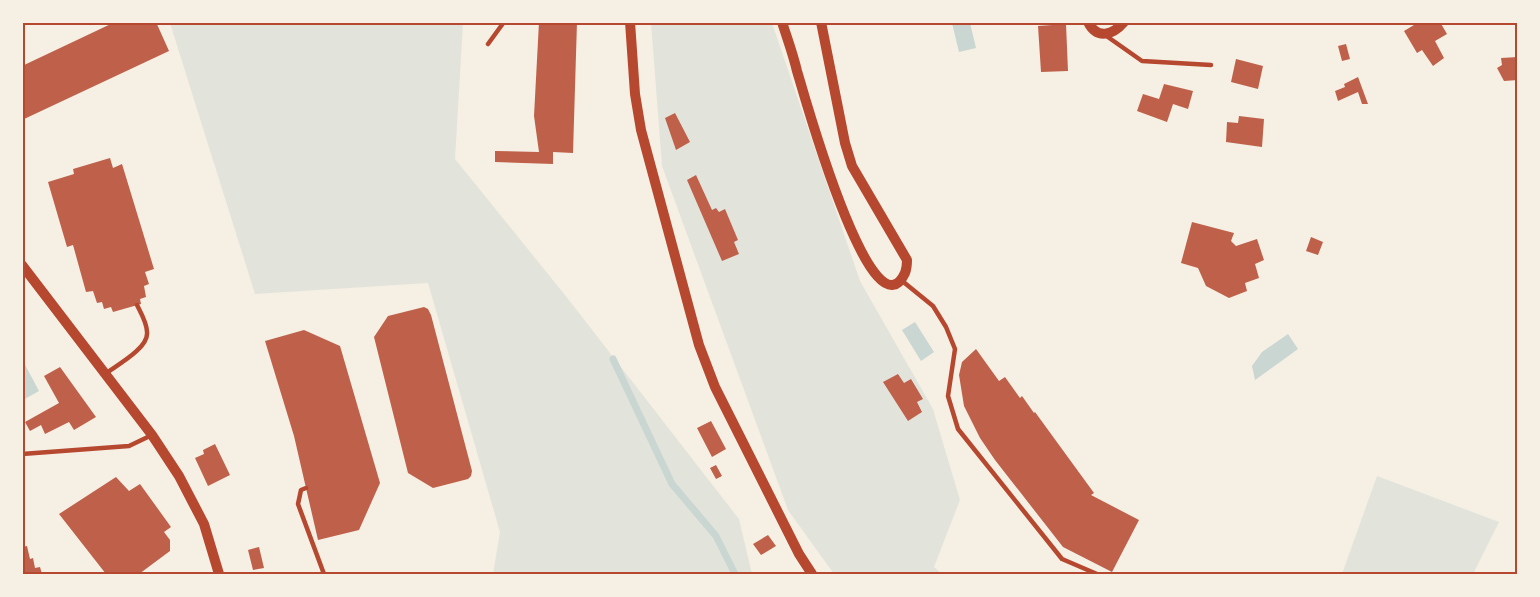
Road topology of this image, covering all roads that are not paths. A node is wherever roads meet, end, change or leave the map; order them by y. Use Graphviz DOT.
graph roads {
  1 [pos="504,22"];
  2 [pos="630,22"];
  3 [pos="782,22"];
  4 [pos="821,22"];
  5 [pos="1088,22"];
  6 [pos="1124,22"];
  7 [pos="1106,35"];
  8 [pos="488,44"];
  9 [pos="1211,65"];
  10 [pos="22,265"];
  11 [pos="901,280"];
  12 [pos="137,305"];
  13 [pos="105,374"];
  14 [pos="152,435"];
  15 [pos="22,454"];
  16 [pos="306,488"];
  17 [pos="219,574"];
  18 [pos="324,574"];
  19 [pos="812,574"];
  20 [pos="1097,574"];
  1 -- 8 [label="lane"];
  2 -- 19 [label="street"];
  3 -- 11 [label="street"];
  4 -- 11 [label="street"];
  5 -- 7 [label="street"];
  6 -- 7 [label="street"];
  7 -- 9 [label="lane"];
  10 -- 13 [label="street"];
  11 -- 20 [label="lane"];
  12 -- 13 [label="lane"];
  13 -- 14 [label="street"];
  14 -- 15 [label="lane"];
  14 -- 17 [label="street"];
  16 -- 18 [label="lane"];
}
